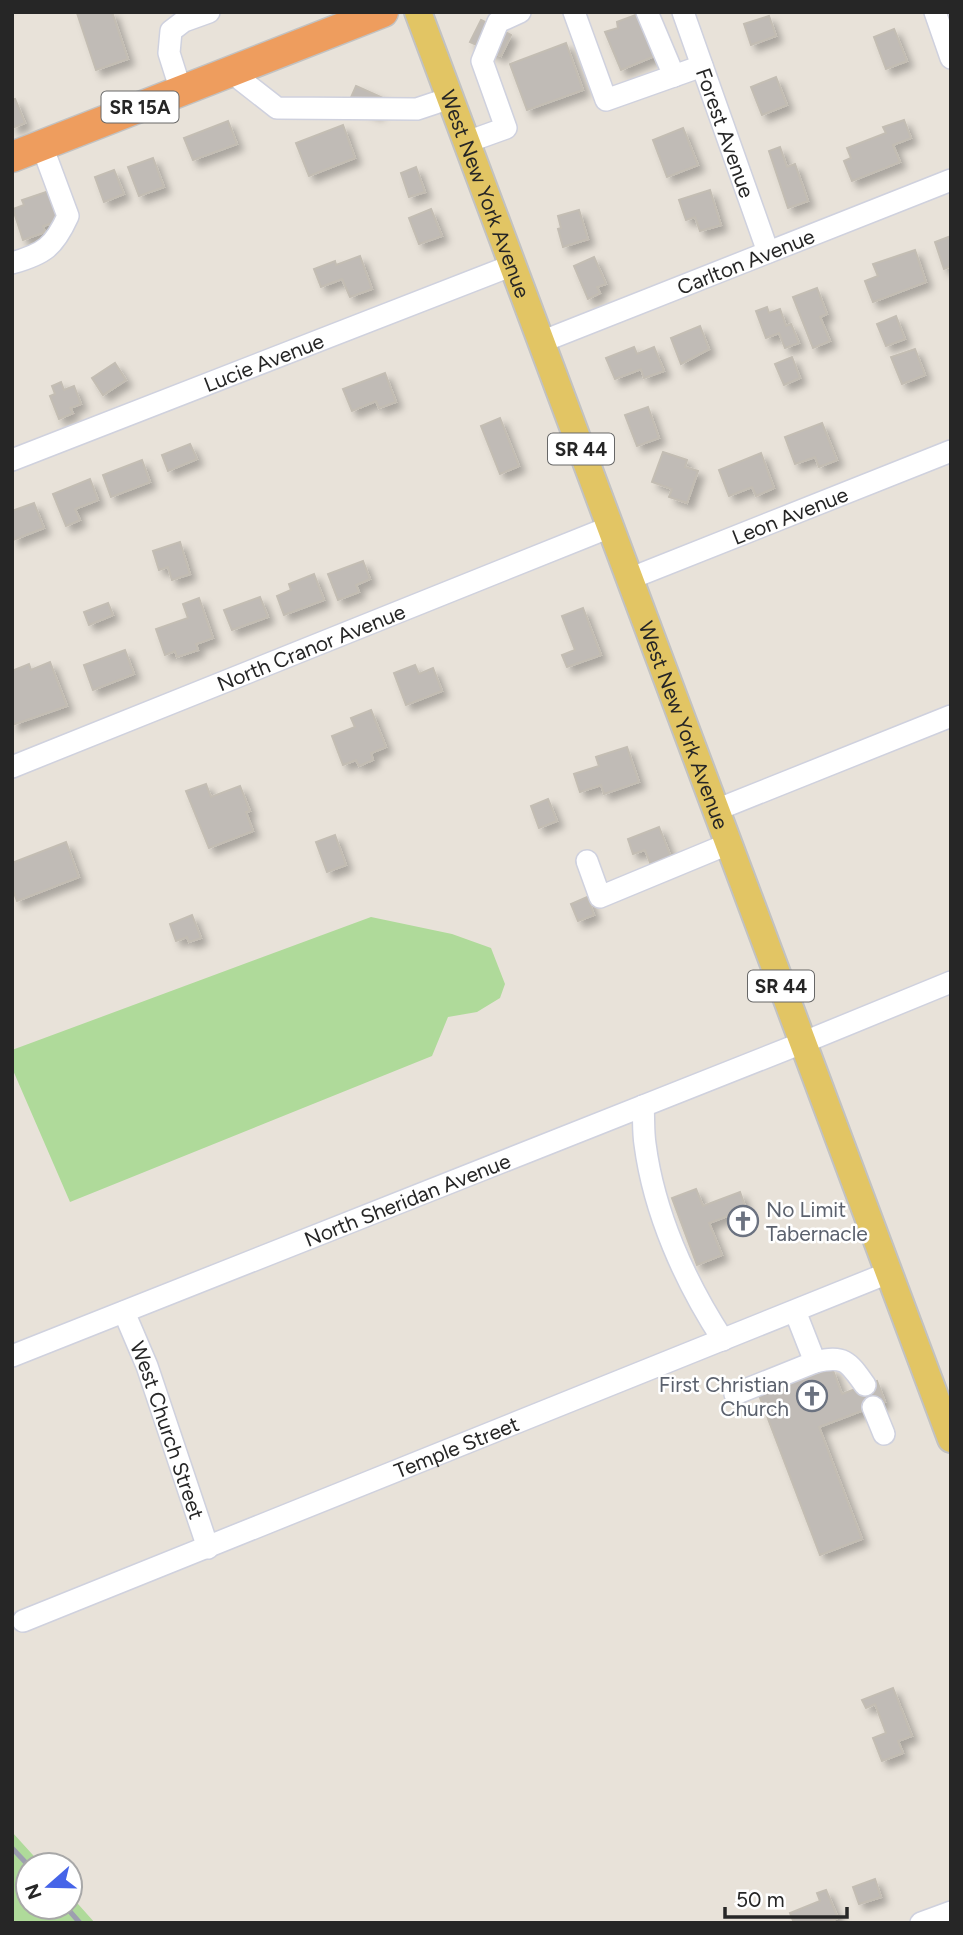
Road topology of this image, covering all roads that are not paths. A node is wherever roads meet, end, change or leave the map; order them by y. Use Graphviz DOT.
graph roads {
  1 [pos="209,12"];
  2 [pos="383,12"];
  3 [pos="418,12"];
  4 [pos="520,12"];
  5 [pos="574,12"];
  6 [pos="647,12"];
  7 [pos="683,12"];
  8 [pos="942,23"];
  9 [pos="951,58"];
  10 [pos="702,66"];
  11 [pos="231,72"];
  12 [pos="674,76"];
  13 [pos="181,91"];
  14 [pos="450,98"];
  15 [pos="467,142"];
  16 [pos="42,146"];
  17 [pos="12,158"];
  18 [pos="951,180"];
  19 [pos="768,252"];
  20 [pos="12,263"];
  21 [pos="513,265"];
  22 [pos="541,342"];
  23 [pos="951,451"];
  24 [pos="12,460"];
  25 [pos="610,527"];
  26 [pos="629,579"];
  27 [pos="951,716"];
  28 [pos="12,767"];
  29 [pos="716,810"];
  30 [pos="728,844"];
  31 [pos="587,861"];
  32 [pos="951,982"];
  33 [pos="802,1043"];
  34 [pos="643,1106"];
  35 [pos="888,1273"];
  36 [pos="795,1311"];
  37 [pos="124,1312"];
  38 [pos="723,1340"];
  39 [pos="12,1356"];
  40 [pos="815,1362"];
  41 [pos="865,1385"];
  42 [pos="736,1394"];
  43 [pos="873,1407"];
  44 [pos="884,1434"];
  45 [pos="951,1439"];
  46 [pos="208,1548"];
  47 [pos="23,1621"];
  48 [pos="951,1912"];
  49 [pos="921,1923"];
  1 -- 13 [label="street"];
  2 -- 11 [label="highway, SR 15A"];
  3 -- 14 [label="main road, West New York Avenue / SR 44"];
  4 -- 15 [label="street"];
  5 -- 12 [label="street"];
  6 -- 12 [label="street"];
  7 -- 10 [label="street, Forest Avenue"];
  8 -- 9 [label="street"];
  10 -- 12 [label="street"];
  10 -- 19 [label="street, Forest Avenue"];
  11 -- 13 [label="highway, SR 15A"];
  11 -- 14 [label="street"];
  13 -- 16 [label="highway, SR 15A"];
  14 -- 15 [label="main road, West New York Avenue / SR 44"];
  15 -- 21 [label="main road, West New York Avenue / SR 44"];
  16 -- 17 [label="highway, SR 15A"];
  16 -- 20 [label="street"];
  18 -- 19 [label="street, Carlton Avenue"];
  19 -- 22 [label="street, Carlton Avenue"];
  21 -- 22 [label="main road, West New York Avenue / SR 44"];
  21 -- 24 [label="street, Lucie Avenue"];
  22 -- 25 [label="main road, West New York Avenue / SR 44"];
  23 -- 26 [label="street, Leon Avenue"];
  25 -- 26 [label="main road, West New York Avenue / SR 44"];
  25 -- 28 [label="street, North Cranor Avenue"];
  26 -- 29 [label="main road, West New York Avenue / SR 44"];
  27 -- 29 [label="street"];
  29 -- 30 [label="main road, West New York Avenue / SR 44"];
  30 -- 31 [label="street"];
  30 -- 33 [label="main road, West New York Avenue / SR 44"];
  32 -- 33 [label="street, North Sheridan Avenue"];
  33 -- 34 [label="street, North Sheridan Avenue"];
  33 -- 35 [label="main road, West New York Avenue / SR 44"];
  34 -- 37 [label="street, North Sheridan Avenue"];
  34 -- 38 [label="street"];
  35 -- 36 [label="street, Temple Street"];
  35 -- 45 [label="main road, West New York Avenue / SR 44"];
  36 -- 38 [label="street, Temple Street"];
  36 -- 40 [label="street"];
  37 -- 39 [label="street, North Sheridan Avenue"];
  37 -- 46 [label="street, West Church Street"];
  38 -- 46 [label="street, Temple Street"];
  40 -- 41 [label="street"];
  40 -- 42 [label="street"];
  43 -- 44 [label="street"];
  46 -- 47 [label="street, Temple Street"];
  48 -- 49 [label="street"];
}
